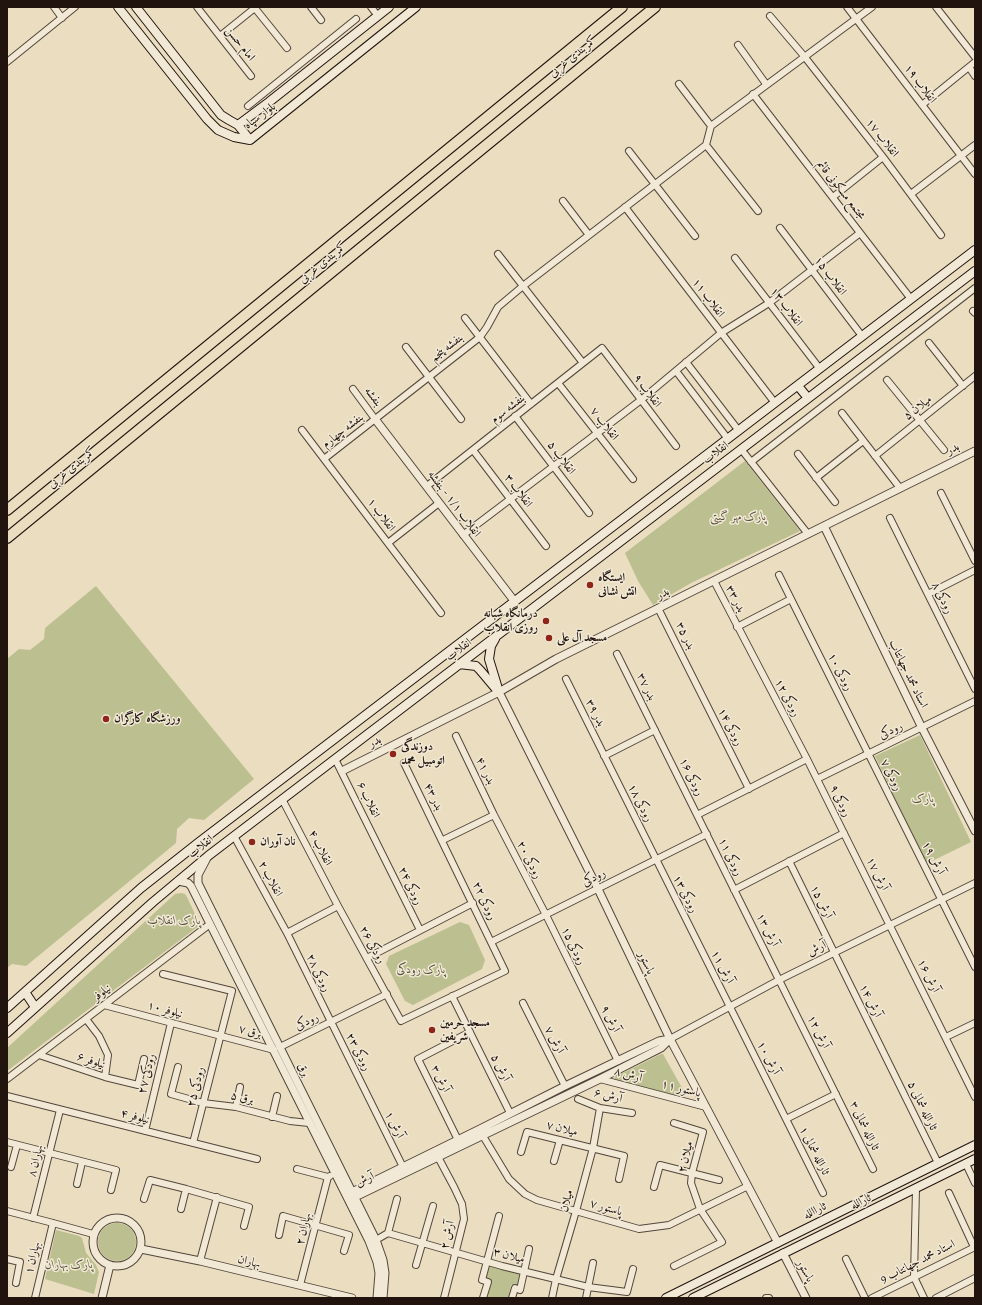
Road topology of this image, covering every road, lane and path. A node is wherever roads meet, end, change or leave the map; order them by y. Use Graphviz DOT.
graph roads {
  1 [pos="54,7"];
  2 [pos="75,7"];
  3 [pos="118,7"];
  4 [pos="136,7"];
  5 [pos="197,7"];
  6 [pos="255,7"];
  7 [pos="311,7"];
  8 [pos="371,7"];
  9 [pos="389,7"];
  10 [pos="416,7"];
  11 [pos="609,7"];
  12 [pos="622,7"];
  13 [pos="655,7"];
  14 [pos="847,7"];
  15 [pos="872,7"];
  16 [pos="936,7"];
  17 [pos="378,16"];
  18 [pos="770,16"];
  19 [pos="62,18"];
  20 [pos="356,19"];
  21 [pos="856,19"];
  22 [pos="321,20"];
  23 [pos="597,27"];
  24 [pos="220,36"];
  25 [pos="738,45"];
  26 [pos="287,48"];
  27 [pos="804,56"];
  28 [pos="975,57"];
  29 [pos="7,62"];
  30 [pos="303,62"];
  31 [pos="975,62"];
  32 [pos="969,68"];
  33 [pos="309,71"];
  34 [pos="251,76"];
  35 [pos="975,76"];
  36 [pos="678,84"];
  37 [pos="766,84"];
  38 [pos="753,94"];
  39 [pos="922,105"];
  40 [pos="248,106"];
  41 [pos="238,125"];
  42 [pos="711,126"];
  43 [pos="250,140"];
  44 [pos="706,145"];
  45 [pos="975,145"];
  46 [pos="630,151"];
  47 [pos="961,156"];
  48 [pos="883,157"];
  49 [pos="975,174"];
  50 [pos="655,183"];
  51 [pos="911,194"];
  52 [pos="833,197"];
  53 [pos="563,201"];
  54 [pos="625,207"];
  55 [pos="758,211"];
  56 [pos="780,228"];
  57 [pos="860,233"];
  58 [pos="589,235"];
  59 [pos="941,235"];
  60 [pos="695,236"];
  61 [pos="975,250"];
  62 [pos="498,254"];
  63 [pos="735,258"];
  64 [pos="812,270"];
  65 [pos="975,271"];
  66 [pos="523,286"];
  67 [pos="975,288"];
  68 [pos="911,299"];
  69 [pos="769,302"];
  70 [pos="465,318"];
  71 [pos="721,333"];
  72 [pos="862,336"];
  73 [pos="480,337"];
  74 [pos="929,343"];
  75 [pos="406,348"];
  76 [pos="602,348"];
  77 [pos="686,362"];
  78 [pos="583,363"];
  79 [pos="820,369"];
  80 [pos="676,371"];
  81 [pos="975,376"];
  82 [pos="428,377"];
  83 [pos="887,380"];
  84 [pos="558,383"];
  85 [pos="798,386"];
  86 [pos="963,386"];
  87 [pos="353,389"];
  88 [pos="808,398"];
  89 [pos="641,400"];
  90 [pos="775,403"];
  91 [pos="531,404"];
  92 [pos="842,413"];
  93 [pos="516,416"];
  94 [pos="376,419"];
  95 [pos="461,419"];
  96 [pos="920,420"];
  97 [pos="302,430"];
  98 [pos="739,431"];
  99 [pos="598,433"];
  100 [pos="728,439"];
  101 [pos="863,441"];
  102 [pos="676,446"];
  103 [pos="741,449"];
  104 [pos="473,450"];
  105 [pos="944,450"];
  106 [pos="975,451"];
  107 [pos="798,454"];
  108 [pos="875,456"];
  109 [pos="324,459"];
  110 [pos="751,462"];
  111 [pos="553,466"];
  112 [pos="816,478"];
  113 [pos="633,479"];
  114 [pos="427,486"];
  115 [pos="900,488"];
  116 [pos="941,493"];
  117 [pos="510,499"];
  118 [pos="439,502"];
  119 [pos="835,502"];
  120 [pos="7,510"];
  121 [pos="588,513"];
  122 [pos="890,518"];
  123 [pos="824,526"];
  124 [pos="808,534"];
  125 [pos="463,535"];
  126 [pos="7,538"];
  127 [pos="388,543"];
  128 [pos="546,546"];
  129 [pos="975,561"];
  130 [pos="975,570"];
  131 [pos="779,575"];
  132 [pos="714,581"];
  133 [pos="928,594"];
  134 [pos="791,599"];
  135 [pos="515,602"];
  136 [pos="658,608"];
  137 [pos="441,613"];
  138 [pos="737,627"];
  139 [pos="498,635"];
  140 [pos="617,654"];
  141 [pos="459,664"];
  142 [pos="691,675"];
  143 [pos="566,679"];
  144 [pos="975,689"];
  145 [pos="499,692"];
  146 [pos="975,702"];
  147 [pos="922,728"];
  148 [pos="655,730"];
  149 [pos="456,736"];
  150 [pos="869,754"];
  151 [pos="604,756"];
  152 [pos="335,759"];
  153 [pos="807,759"];
  154 [pos="404,763"];
  155 [pos="342,771"];
  156 [pos="817,779"];
  157 [pos="749,789"];
  158 [pos="282,799"];
  159 [pos="494,814"];
  160 [pos="697,815"];
  161 [pos="905,827"];
  162 [pos="975,831"];
  163 [pos="844,833"];
  164 [pos="707,834"];
  165 [pos="234,836"];
  166 [pos="442,840"];
  167 [pos="381,851"];
  168 [pos="208,856"];
  169 [pos="656,860"];
  170 [pos="789,861"];
  171 [pos="178,881"];
  172 [pos="975,883"];
  173 [pos="598,889"];
  174 [pos="734,890"];
  175 [pos="942,900"];
  176 [pos="473,903"];
  177 [pos="338,906"];
  178 [pos="546,915"];
  179 [pos="213,922"];
  180 [pos="890,925"];
  181 [pos="420,930"];
  182 [pos="287,933"];
  183 [pos="695,938"];
  184 [pos="491,942"];
  185 [pos="834,953"];
  186 [pos="367,958"];
  187 [pos="975,967"];
  188 [pos="163,974"];
  189 [pos="779,980"];
  190 [pos="582,987"];
  191 [pos="232,991"];
  192 [pos="24,992"];
  193 [pos="246,994"];
  194 [pos="387,994"];
  195 [pos="452,996"];
  196 [pos="523,1003"];
  197 [pos="104,1005"];
  198 [pos="35,1007"];
  199 [pos="730,1007"];
  200 [pos="7,1008"];
  201 [pos="86,1019"];
  202 [pos="330,1022"];
  203 [pos="171,1023"];
  204 [pos="975,1023"];
  205 [pos="470,1032"];
  206 [pos="7,1033"];
  207 [pos="220,1036"];
  208 [pos="946,1037"];
  209 [pos="670,1039"];
  210 [pos="277,1049"];
  211 [pos="39,1055"];
  212 [pos="886,1058"];
  213 [pos="144,1059"];
  214 [pos="618,1061"];
  215 [pos="178,1067"];
  216 [pos="105,1077"];
  217 [pos="600,1079"];
  218 [pos="7,1080"];
  219 [pos="565,1086"];
  220 [pos="240,1087"];
  221 [pos="366,1092"];
  222 [pos="651,1093"];
  223 [pos="836,1094"];
  224 [pos="7,1096"];
  225 [pos="276,1096"];
  226 [pos="975,1096"];
  227 [pos="578,1099"];
  228 [pos="203,1103"];
  229 [pos="236,1107"];
  230 [pos="706,1107"];
  231 [pos="600,1108"];
  232 [pos="60,1110"];
  233 [pos="510,1113"];
  234 [pos="632,1113"];
  235 [pos="272,1116"];
  236 [pos="786,1119"];
  237 [pos="309,1123"];
  238 [pos="674,1123"];
  239 [pos="144,1131"];
  240 [pos="482,1132"];
  241 [pos="458,1140"];
  242 [pos="560,1140"];
  243 [pos="7,1142"];
  244 [pos="193,1143"];
  245 [pos="17,1145"];
  246 [pos="975,1145"];
  247 [pos="593,1148"];
  248 [pos="521,1152"];
  249 [pos="49,1153"];
  250 [pos="437,1154"];
  251 [pos="257,1159"];
  252 [pos="975,1159"];
  253 [pos="82,1162"];
  254 [pos="554,1162"];
  255 [pos="938,1163"];
  256 [pos="966,1164"];
  257 [pos="11,1167"];
  258 [pos="403,1167"];
  259 [pos="297,1168"];
  260 [pos="873,1169"];
  261 [pos="336,1173"];
  262 [pos="692,1173"];
  263 [pos="328,1177"];
  264 [pos="619,1179"];
  265 [pos="719,1180"];
  266 [pos="975,1183"];
  267 [pos="77,1184"];
  268 [pos="748,1186"];
  269 [pos="654,1187"];
  270 [pos="916,1188"];
  271 [pos="186,1189"];
  272 [pos="112,1190"];
  273 [pos="823,1194"];
  274 [pos="949,1194"];
  275 [pos="351,1195"];
  276 [pos="217,1197"];
  277 [pos="144,1199"];
  278 [pos="397,1199"];
  279 [pos="432,1206"];
  280 [pos="181,1208"];
  281 [pos="700,1209"];
  282 [pos="576,1211"];
  283 [pos="7,1212"];
  284 [pos="499,1216"];
  285 [pos="34,1218"];
  286 [pos="53,1223"];
  287 [pos="244,1226"];
  288 [pos="316,1226"];
  289 [pos="93,1234"];
  290 [pos="279,1234"];
  291 [pos="388,1234"];
  292 [pos="376,1240"];
  293 [pos="422,1243"];
  294 [pos="778,1243"];
  295 [pos="975,1247"];
  296 [pos="141,1249"];
  297 [pos="529,1249"];
  298 [pos="344,1252"];
  299 [pos="456,1253"];
  300 [pos="783,1254"];
  301 [pos="7,1259"];
  302 [pos="846,1260"];
  303 [pos="200,1261"];
  304 [pos="486,1262"];
  305 [pos="593,1263"];
  306 [pos="110,1265"];
  307 [pos="416,1265"];
  308 [pos="674,1266"];
  309 [pos="633,1269"];
  310 [pos="524,1272"];
  311 [pos="914,1277"];
  312 [pos="975,1278"];
  313 [pos="556,1279"];
  314 [pos="16,1283"];
  315 [pos="300,1285"];
  316 [pos="588,1287"];
  317 [pos="35,1298"];
  318 [pos="102,1298"];
  319 [pos="352,1298"];
  320 [pos="377,1298"];
  321 [pos="383,1298"];
  322 [pos="444,1298"];
  323 [pos="484,1298"];
  324 [pos="512,1298"];
  325 [pos="552,1298"];
  326 [pos="586,1298"];
  327 [pos="666,1298"];
  328 [pos="693,1298"];
  329 [pos="806,1298"];
  330 [pos="865,1298"];
  331 [pos="872,1298"];
  332 [pos="924,1298"];
  333 [pos="936,1298"];
  1 -- 19 [label="street"];
  2 -- 19 [label="street"];
  3 -- 43 [label="main road, بلوار سپاه"];
  4 -- 41 [label="main road, بلوار سپاه"];
  5 -- 24 [label="street, امام حسن"];
  6 -- 24 [label="street"];
  6 -- 26 [label="street"];
  7 -- 22 [label="street"];
  8 -- 17 [label="street"];
  9 -- 17 [label="main road, بلوار سپاه"];
  10 -- 43 [label="main road, بلوار سپاه"];
  11 -- 23 [label="highway"];
  12 -- 23 [label="highway, کمربندی غربی"];
  13 -- 126 [label="highway, کمربندی غربی"];
  14 -- 21 [label="street, انقلاب ۱۹"];
  15 -- 21 [label="street"];
  16 -- 28 [label="street"];
  17 -- 33 [label="main road, بلوار سپاه"];
  18 -- 27 [label="street, انقلاب ۱۷"];
  19 -- 29 [label="street"];
  20 -- 30 [label="street"];
  21 -- 27 [label="street"];
  21 -- 39 [label="street, انقلاب ۱۹"];
  23 -- 120 [label="highway, کمربندی غربی"];
  24 -- 34 [label="street, امام حسن"];
  25 -- 37 [label="street"];
  27 -- 37 [label="street"];
  27 -- 48 [label="street, انقلاب ۱۷"];
  30 -- 33 [label="street"];
  30 -- 40 [label="street"];
  31 -- 32 [label="street"];
  32 -- 35 [label="street"];
  32 -- 39 [label="street"];
  33 -- 41 [label="main road, بلوار سپاه"];
  36 -- 42 [label="street"];
  37 -- 38 [label="street"];
  38 -- 42 [label="street"];
  38 -- 52 [label="street, مجتمع مسکونی قائم"];
  39 -- 47 [label="street, انقلاب ۱۹"];
  41 -- 43 [label="main road"];
  42 -- 44 [label="street"];
  44 -- 50 [label="street, بنفشه پنجم"];
  44 -- 55 [label="street"];
  45 -- 47 [label="street"];
  46 -- 50 [label="street"];
  47 -- 49 [label="street, انقلاب ۱۹"];
  47 -- 51 [label="street"];
  48 -- 51 [label="street, انقلاب ۱۷"];
  48 -- 52 [label="street"];
  50 -- 54 [label="street, بنفشه پنجم"];
  50 -- 60 [label="street"];
  51 -- 59 [label="street, انقلاب ۱۷"];
  52 -- 57 [label="street, مجتمع مسکونی قائم"];
  53 -- 58 [label="street"];
  54 -- 58 [label="street, بنفشه پنجم"];
  54 -- 71 [label="street, انقلاب ۱۱"];
  56 -- 64 [label="street, انقلاب ۱۵"];
  57 -- 64 [label="street"];
  57 -- 68 [label="street, مجتمع مسکونی قائم"];
  58 -- 66 [label="street, بنفشه پنجم"];
  61 -- 68 [label="main road, انقلاب"];
  62 -- 66 [label="street"];
  63 -- 69 [label="street, انقلاب ۱۳"];
  64 -- 69 [label="street"];
  64 -- 72 [label="street, انقلاب ۱۵"];
  65 -- 88 [label="main road, انقلاب"];
  66 -- 73 [label="street, بنفشه پنجم"];
  66 -- 78 [label="street"];
  67 -- 110 [label="street"];
  68 -- 72 [label="main road, انقلاب"];
  69 -- 71 [label="street"];
  69 -- 79 [label="street, انقلاب ۱۳"];
  70 -- 73 [label="street"];
  71 -- 77 [label="street"];
  71 -- 90 [label="street, انقلاب ۱۱"];
  72 -- 79 [label="main road, انقلاب"];
  73 -- 82 [label="street, بنفشه پنجم"];
  73 -- 91 [label="street"];
  74 -- 86 [label="street"];
  75 -- 82 [label="street"];
  76 -- 78 [label="street, بنفشه سوم"];
  76 -- 89 [label="street, انقلاب ۹"];
  77 -- 80 [label="street"];
  77 -- 98 [label="street"];
  78 -- 84 [label="street, بنفشه سوم"];
  79 -- 85 [label="main road, انقلاب"];
  80 -- 89 [label="street"];
  80 -- 100 [label="street"];
  81 -- 86 [label="street, میلان ۵"];
  82 -- 94 [label="street, بنفشه پنجم"];
  82 -- 95 [label="street"];
  83 -- 96 [label="street"];
  84 -- 91 [label="street, بنفشه سوم"];
  84 -- 99 [label="street, انقلاب ۷"];
  85 -- 88 [label="main road"];
  85 -- 90 [label="main road, انقلاب"];
  86 -- 96 [label="street, میلان ۵"];
  87 -- 94 [label="street, بنفشه"];
  88 -- 103 [label="main road, انقلاب"];
  89 -- 99 [label="street"];
  89 -- 102 [label="street, انقلاب ۹"];
  90 -- 98 [label="main road, انقلاب"];
  91 -- 93 [label="street, بنفشه سوم"];
  92 -- 101 [label="street"];
  93 -- 104 [label="street, بنفشه سوم"];
  93 -- 111 [label="street, انقلاب ۵"];
  94 -- 109 [label="street, بنفشه چهارم"];
  94 -- 114 [label="street, انقلاب ۱/۱ - بنفشه"];
  96 -- 105 [label="street"];
  96 -- 108 [label="street, میلان ۵"];
  97 -- 109 [label="street, انقلاب ۱"];
  98 -- 100 [label="main road, انقلاب"];
  99 -- 111 [label="street"];
  99 -- 113 [label="street, انقلاب ۷"];
  100 -- 135 [label="main road, انقلاب"];
  101 -- 108 [label="street"];
  101 -- 112 [label="street"];
  103 -- 110 [label="street"];
  103 -- 139 [label="main road, انقلاب"];
  104 -- 114 [label="street, بنفشه سوم"];
  104 -- 117 [label="street, انقلاب ۳"];
  106 -- 115 [label="street, بدر"];
  107 -- 112 [label="street"];
  108 -- 115 [label="street"];
  109 -- 127 [label="street, انقلاب ۱"];
  110 -- 124 [label="street"];
  111 -- 117 [label="street"];
  111 -- 121 [label="street, انقلاب ۵"];
  112 -- 119 [label="street"];
  114 -- 118 [label="street, انقلاب ۱/۱ - بنفشه"];
  115 -- 123 [label="street, بدر"];
  116 -- 129 [label="street"];
  117 -- 125 [label="street"];
  117 -- 128 [label="street, انقلاب ۳"];
  118 -- 125 [label="street, انقلاب ۱/۱ - بنفشه"];
  118 -- 127 [label="street"];
  122 -- 133 [label="street, رودکی ۸"];
  123 -- 124 [label="street, بدر"];
  123 -- 147 [label="street, استاد محمد جهانتاب"];
  124 -- 132 [label="street, بدر"];
  125 -- 135 [label="street, انقلاب ۱/۱ - بنفشه"];
  127 -- 137 [label="street, انقلاب ۱"];
  130 -- 133 [label="street"];
  131 -- 134 [label="street, رودکی ۱۰"];
  132 -- 136 [label="street, بدر"];
  132 -- 138 [label="street, بدر ۳۳"];
  133 -- 144 [label="street, رودکی ۸"];
  134 -- 138 [label="street"];
  134 -- 150 [label="street, رودکی ۱۰"];
  135 -- 192 [label="main road, انقلاب"];
  136 -- 142 [label="street, بدر ۳۵"];
  136 -- 145 [label="street, بدر"];
  138 -- 153 [label="street, رودکی ۱۲"];
  139 -- 141 [label="main road, انقلاب"];
  139 -- 145 [label="main road"];
  140 -- 148 [label="street, بدر ۳۷"];
  141 -- 145 [label="main road"];
  141 -- 152 [label="main road, انقلاب"];
  142 -- 157 [label="street, رودکی ۱۴"];
  143 -- 151 [label="street, بدر ۳۹"];
  145 -- 155 [label="street, بدر"];
  145 -- 173 [label="street, پاستور"];
  146 -- 147 [label="street, رودکی"];
  147 -- 150 [label="street, رودکی"];
  147 -- 162 [label="street, استاد محمد جهانتاب"];
  148 -- 151 [label="street"];
  148 -- 160 [label="street, رودکی ۱۶"];
  149 -- 159 [label="street, بدر ۴۱"];
  150 -- 156 [label="street, رودکی"];
  150 -- 161 [label="street, رودکی ۷"];
  151 -- 169 [label="street, رودکی ۱۸"];
  152 -- 155 [label="street, انقلاب ۶"];
  152 -- 158 [label="main road, انقلاب"];
  153 -- 156 [label="street, رودکی ۱۲"];
  153 -- 157 [label="street"];
  154 -- 166 [label="street, بدر ۴۳"];
  155 -- 167 [label="street, انقلاب ۶"];
  156 -- 163 [label="street, رودکی ۹"];
  157 -- 160 [label="street"];
  158 -- 165 [label="main road, انقلاب"];
  158 -- 177 [label="street, انقلاب ۴"];
  159 -- 166 [label="street"];
  159 -- 178 [label="street, رودکی ۲۰"];
  160 -- 164 [label="street, رودکی ۱۶"];
  161 -- 175 [label="street, آرش ۱۹"];
  163 -- 170 [label="street"];
  163 -- 180 [label="street, آرش ۱۷"];
  164 -- 169 [label="street, رودکی"];
  164 -- 174 [label="street, رودکی ۱۱"];
  165 -- 168 [label="main road, انقلاب"];
  165 -- 182 [label="street, انقلاب ۲"];
  166 -- 176 [label="street, رودکی ۲۲"];
  167 -- 181 [label="street, رودکی ۲۴"];
  168 -- 171 [label="main road, انقلاب"];
  168 -- 179 [label="street, برق"];
  169 -- 173 [label="street, رودکی"];
  169 -- 183 [label="street, رودکی ۱۳"];
  170 -- 174 [label="street"];
  170 -- 185 [label="street, آرش ۱۵"];
  171 -- 179 [label="street, برق"];
  171 -- 198 [label="main road, انقلاب"];
  172 -- 175 [label="street, آرش"];
  173 -- 178 [label="street, رودکی"];
  173 -- 209 [label="street, پاستور"];
  174 -- 189 [label="street, آرش ۱۳"];
  175 -- 180 [label="street, آرش"];
  175 -- 187 [label="street, آرش ۱۹"];
  176 -- 181 [label="street"];
  176 -- 184 [label="street, رودکی ۲۲"];
  177 -- 182 [label="street"];
  177 -- 186 [label="street, رودکی ۲۶"];
  178 -- 184 [label="street, رودکی"];
  178 -- 190 [label="street, رودکی ۱۵"];
  179 -- 193 [label="street, برق"];
  179 -- 197 [label="street, نیلوفر"];
  179 -- 210 [label="street, برق"];
  180 -- 185 [label="street, آرش"];
  180 -- 208 [label="street, آرش ۱۶"];
  181 -- 186 [label="street"];
  182 -- 202 [label="street, رودکی ۲۸"];
  183 -- 199 [label="street, آرش ۱۱"];
  184 -- 195 [label="street, رودکی ۲۲"];
  185 -- 189 [label="street, آرش"];
  185 -- 212 [label="street, آرش ۱۴"];
  186 -- 194 [label="street, رودکی ۲۶"];
  188 -- 191 [label="street"];
  189 -- 199 [label="street, آرش"];
  189 -- 223 [label="street, آرش ۱۲"];
  190 -- 214 [label="street, آرش ۹"];
  191 -- 193 [label="street"];
  191 -- 207 [label="street, رودکی ۲۵"];
  192 -- 198 [label="main road"];
  192 -- 200 [label="main road, انقلاب"];
  193 -- 210 [label="street, برق"];
  194 -- 195 [label="street, رودکی ۲۶"];
  194 -- 202 [label="street, رودکی"];
  195 -- 205 [label="street, آرش ۵"];
  196 -- 219 [label="street, آرش ۷"];
  197 -- 201 [label="street, نیلوفر"];
  197 -- 203 [label="street, نیلوفر ۱۰"];
  198 -- 206 [label="main road, انقلاب"];
  199 -- 209 [label="street, آرش"];
  199 -- 236 [label="street, آرش ۱۰"];
  201 -- 211 [label="street, نیلوفر"];
  201 -- 216 [label="street"];
  202 -- 210 [label="street, رودکی"];
  202 -- 221 [label="street, رودکی ۲۳"];
  203 -- 207 [label="street, نیلوفر ۱۰"];
  203 -- 239 [label="street, رودکی ۲۷"];
  204 -- 208 [label="street"];
  205 -- 233 [label="street, آرش ۵"];
  205 -- 241 [label="street, آرش ۳"];
  207 -- 210 [label="street, برق ۷"];
  207 -- 228 [label="street, رودکی ۲۵"];
  208 -- 226 [label="street, آرش ۱۶"];
  209 -- 214 [label="street, آرش"];
  209 -- 217 [label="street, آرش"];
  209 -- 230 [label="street, پاستور"];
  210 -- 237 [label="street, برق"];
  210 -- 275 [label="street, برق"];
  211 -- 216 [label="street, نیلوفر ۶"];
  211 -- 218 [label="street, نیلوفر"];
  212 -- 255 [label="street, ثارالله شمالی ۵"];
  213 -- 216 [label="street, نیلوفر ۶"];
  214 -- 219 [label="street, آرش"];
  215 -- 228 [label="street, برق ۵"];
  217 -- 222 [label="street, آرش ۸"];
  217 -- 240 [label="street, آرش"];
  219 -- 233 [label="street, آرش"];
  220 -- 229 [label="street"];
  221 -- 258 [label="street, آرش ۱"];
  222 -- 230 [label="street, پاستور ۱۱"];
  223 -- 236 [label="street"];
  223 -- 260 [label="street, ثارالله شمالی ۳"];
  224 -- 232 [label="street, نیلوفر ۴"];
  225 -- 235 [label="street"];
  227 -- 231 [label="street, آرش ۶"];
  228 -- 229 [label="street, برق ۵"];
  228 -- 244 [label="street, رودکی ۲۵"];
  229 -- 235 [label="street, برق ۵"];
  230 -- 268 [label="street, پاستور"];
  231 -- 234 [label="street, آرش ۶"];
  231 -- 247 [label="street, میلان"];
  232 -- 239 [label="street, نیلوفر ۴"];
  232 -- 249 [label="street, بهاران ۸"];
  233 -- 240 [label="street, آرش"];
  235 -- 237 [label="street, برق ۵"];
  236 -- 273 [label="street, ثارالله شمالی ۱"];
  237 -- 261 [label="street, برق"];
  238 -- 262 [label="street, میلان ۲"];
  239 -- 244 [label="street, نیلوفر ۴"];
  240 -- 241 [label="street, آرش"];
  240 -- 250 [label="street, آرش"];
  240 -- 282 [label="street, پاستور ۷"];
  241 -- 250 [label="street, آرش"];
  242 -- 247 [label="street, میلان ۷"];
  242 -- 248 [label="street, میلان ۷"];
  242 -- 254 [label="street"];
  243 -- 245 [label="street"];
  244 -- 251 [label="street, نیلوفر ۴"];
  245 -- 249 [label="street"];
  245 -- 257 [label="street"];
  246 -- 255 [label="main road, ثاراالله"];
  247 -- 264 [label="street, میلان ۷"];
  247 -- 282 [label="street, میلان"];
  249 -- 253 [label="street"];
  249 -- 285 [label="street, بهاران ۸"];
  250 -- 258 [label="street, آرش"];
  250 -- 275 [label="street, آرش"];
  250 -- 299 [label="street, آرش ۲"];
  252 -- 256 [label="main road, ثارالله"];
  253 -- 267 [label="street"];
  253 -- 272 [label="street"];
  255 -- 294 [label="main road, ثاراالله"];
  256 -- 266 [label="street"];
  256 -- 270 [label="main road, ثارالله"];
  258 -- 275 [label="street, آرش"];
  259 -- 263 [label="street"];
  261 -- 263 [label="street"];
  261 -- 275 [label="street, برق"];
  262 -- 265 [label="street"];
  262 -- 269 [label="street"];
  262 -- 281 [label="street, میلان ۲"];
  263 -- 288 [label="street, بهاران ۲"];
  268 -- 281 [label="street, پاستور ۷"];
  268 -- 294 [label="street, پاستور"];
  270 -- 300 [label="main road, ثارالله"];
  270 -- 311 [label="street"];
  271 -- 276 [label="street"];
  271 -- 277 [label="street"];
  271 -- 280 [label="street"];
  274 -- 295 [label="street"];
  275 -- 292 [label="street, برق"];
  275 -- 320 [label="street, برق"];
  276 -- 287 [label="street"];
  276 -- 303 [label="street"];
  278 -- 291 [label="street"];
  279 -- 293 [label="street"];
  281 -- 282 [label="street, پاستور ۷"];
  281 -- 308 [label="street, میلان ۲"];
  282 -- 313 [label="street, میلان"];
  283 -- 285 [label="street"];
  284 -- 304 [label="street"];
  285 -- 286 [label="street"];
  286 -- 289 [label="street"];
  286 -- 317 [label="street, بهاران ۱"];
  288 -- 290 [label="street"];
  288 -- 298 [label="street"];
  288 -- 315 [label="street, بهاران ۲"];
  289 -- 296 [label="street"];
  289 -- 306 [label="street"];
  291 -- 292 [label="street"];
  291 -- 293 [label="street, میلان ۳"];
  292 -- 321 [label="street, برق"];
  293 -- 299 [label="street, میلان ۳"];
  293 -- 307 [label="street"];
  294 -- 300 [label="main road"];
  294 -- 327 [label="main road, ثاراالله"];
  295 -- 311 [label="street, استاد محمد جهانتاب 9"];
  296 -- 303 [label="street, بهاران"];
  296 -- 306 [label="street"];
  297 -- 310 [label="street"];
  299 -- 304 [label="street, میلان ۳"];
  299 -- 322 [label="street, آرش ۲"];
  300 -- 328 [label="main road, ثارالله"];
  300 -- 329 [label="street, پاستور"];
  301 -- 314 [label="street"];
  302 -- 330 [label="street"];
  303 -- 315 [label="street, بهاران"];
  304 -- 310 [label="street, میلان ۳"];
  304 -- 323 [label="street"];
  305 -- 316 [label="street"];
  306 -- 318 [label="street"];
  309 -- 316 [label="street, میلان ۳"];
  310 -- 313 [label="street, میلان ۳"];
  310 -- 324 [label="street"];
  311 -- 331 [label="street, استاد محمد جهانتاب 9"];
  311 -- 332 [label="street"];
  312 -- 333 [label="street"];
  313 -- 316 [label="street, میلان ۳"];
  313 -- 325 [label="street, میلان"];
  315 -- 319 [label="street, بهاران"];
  316 -- 326 [label="street"];
}
